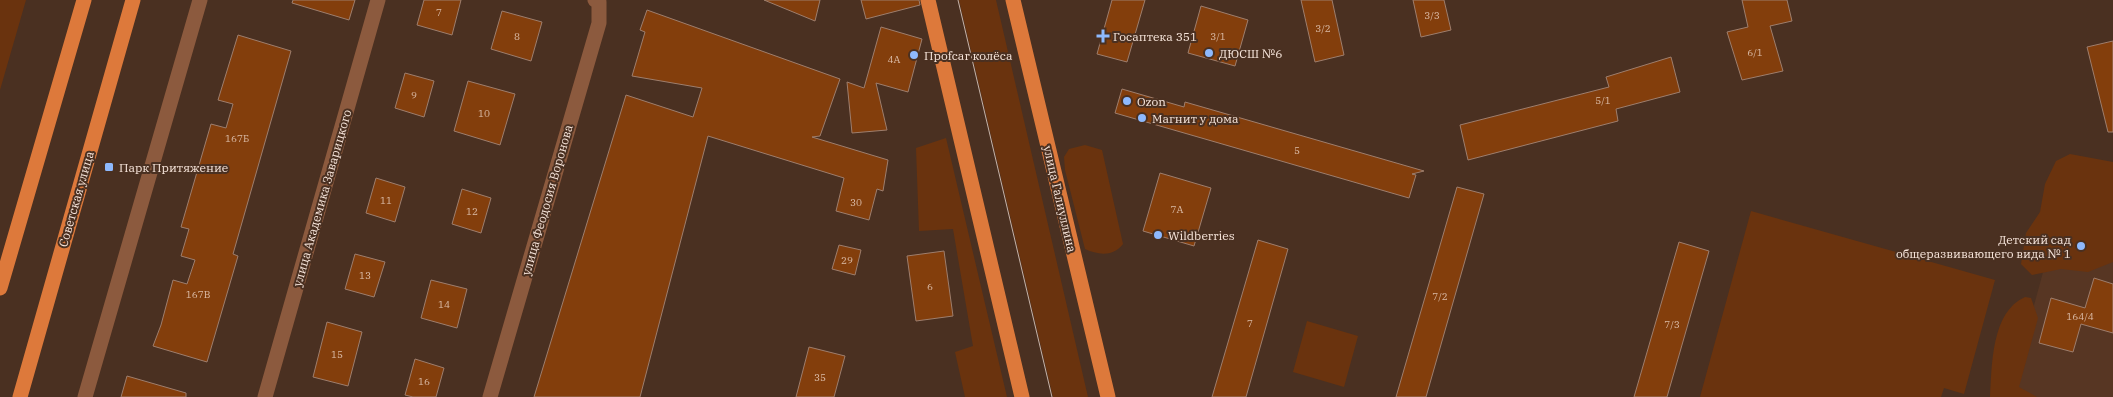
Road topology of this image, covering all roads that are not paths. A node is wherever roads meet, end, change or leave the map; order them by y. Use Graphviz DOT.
graph roads {
  1 [pos="84,0"];
  2 [pos="133,0"];
  3 [pos="200,0"];
  4 [pos="378,0"];
  5 [pos="928,0"];
  6 [pos="1013,0"];
  7 [pos="597,1"];
  8 [pos="0,288"];
  9 [pos="20,397"];
  10 [pos="85,397"];
  11 [pos="265,397"];
  12 [pos="490,397"];
  13 [pos="1022,397"];
  14 [pos="1108,397"];
  1 -- 8 [label="main road"];
  2 -- 9 [label="main road, Советская улица"];
  3 -- 10 [label="street"];
  4 -- 11 [label="street, улица Академика Заварицкого"];
  5 -- 13 [label="main road"];
  6 -- 14 [label="main road, улица Галиуллина"];
  7 -- 12 [label="street, улица Феодосия Воронова"];
}
